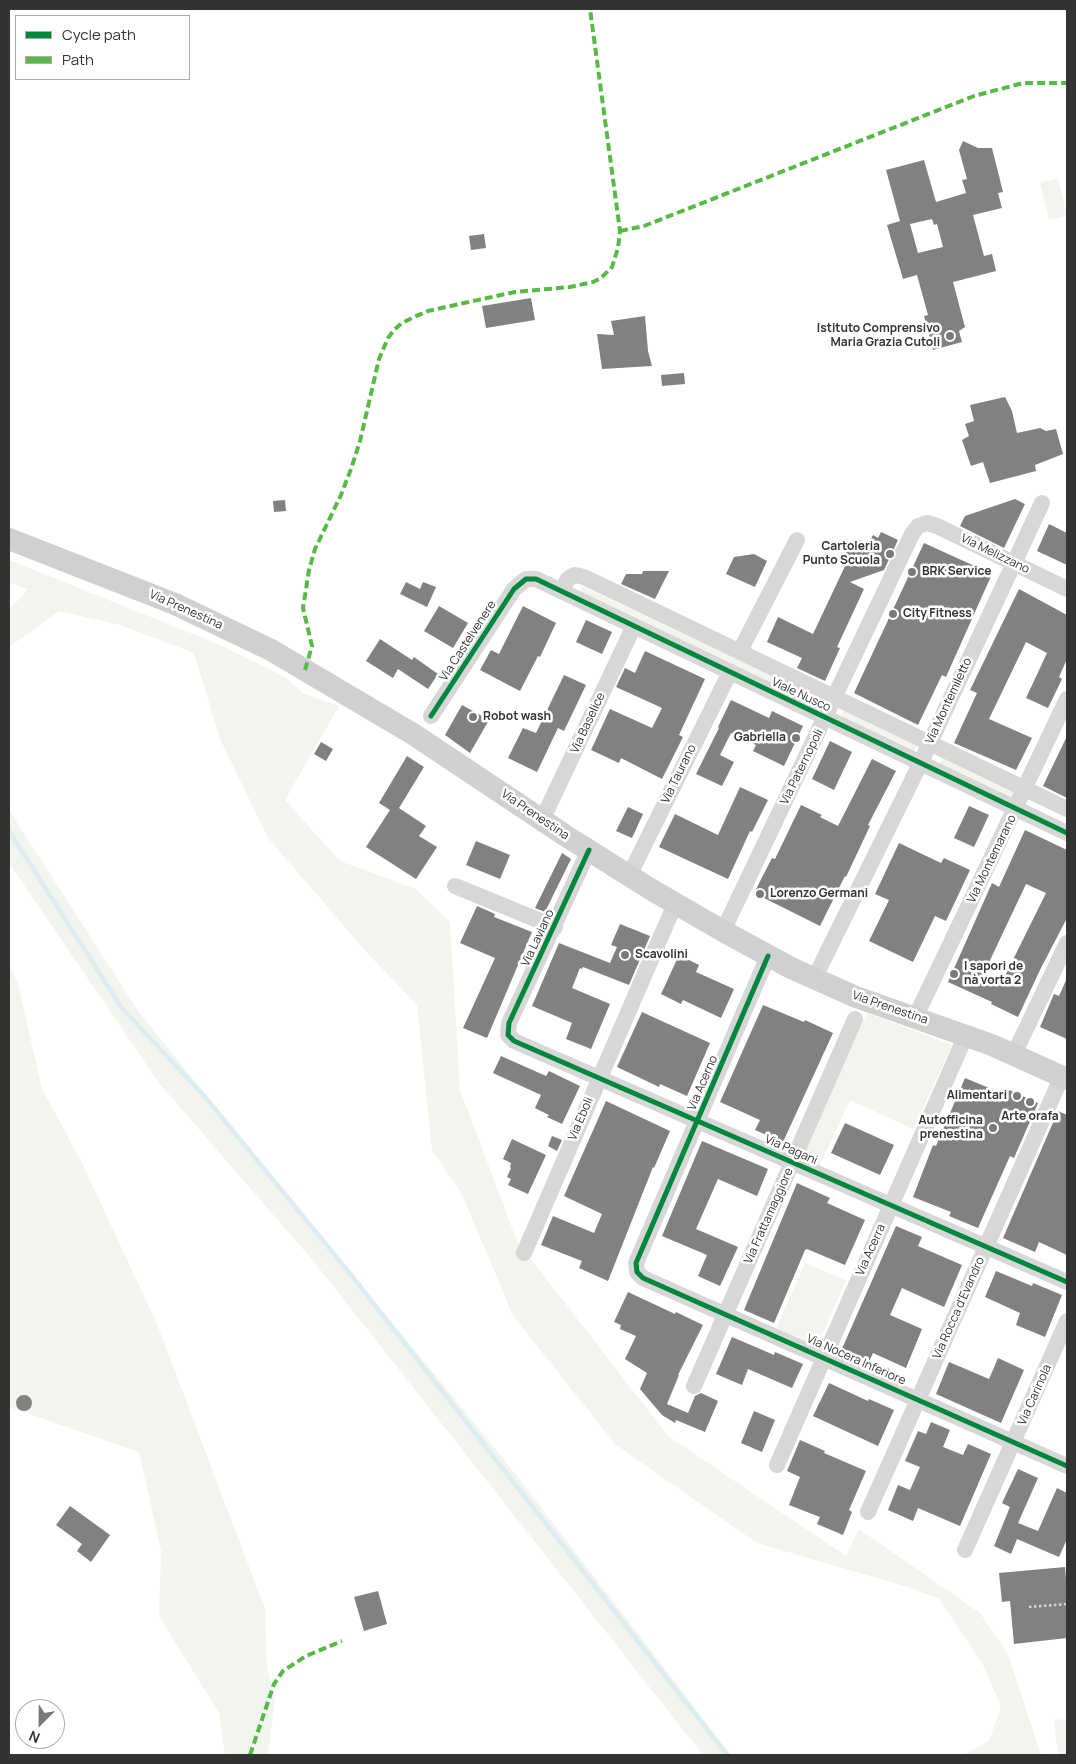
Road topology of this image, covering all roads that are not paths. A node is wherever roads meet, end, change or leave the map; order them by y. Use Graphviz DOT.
graph roads {
  1 [pos="1042,503"];
  2 [pos="922,524"];
  3 [pos="9,539"];
  4 [pos="797,540"];
  5 [pos="1014,563"];
  6 [pos="526,579"];
  7 [pos="1067,589"];
  8 [pos="562,591"];
  9 [pos="634,626"];
  10 [pos="740,651"];
  11 [pos="730,672"];
  12 [pos="835,696"];
  13 [pos="1067,699"];
  14 [pos="431,716"];
  15 [pos="826,717"];
  16 [pos="929,742"];
  17 [pos="920,762"];
  18 [pos="1025,789"];
  19 [pos="1067,808"];
  20 [pos="1016,809"];
  21 [pos="542,820"];
  22 [pos="1067,833"];
  23 [pos="589,850"];
  24 [pos="629,876"];
  25 [pos="455,886"];
  26 [pos="675,904"];
  27 [pos="555,927"];
  28 [pos="723,931"];
  29 [pos="1067,943"];
  30 [pos="768,956"];
  31 [pos="814,979"];
  32 [pos="915,1018"];
  33 [pos="855,1019"];
  34 [pos="508,1035"];
  35 [pos="966,1035"];
  36 [pos="1014,1054"];
  37 [pos="599,1077"];
  38 [pos="1064,1078"];
  39 [pos="698,1120"];
  40 [pos="792,1162"];
  41 [pos="891,1204"];
  42 [pos="987,1246"];
  43 [pos="524,1253"];
  44 [pos="637,1272"];
  45 [pos="1067,1282"];
  46 [pos="726,1314"];
  47 [pos="1067,1321"];
  48 [pos="824,1358"];
  49 [pos="694,1386"];
  50 [pos="918,1398"];
  51 [pos="1014,1441"];
  52 [pos="777,1465"];
  53 [pos="1067,1466"];
  54 [pos="868,1512"];
  55 [pos="965,1550"];
  1 -- 5 [label="street, Via Montemiletto"];
  2 -- 5 [label="street, Via Melizzano"];
  2 -- 12 [label="street, Via Paternopoli"];
  3 -- 21 [label="main road, Via Prenestina"];
  4 -- 10 [label="street"];
  5 -- 7 [label="street, Via Melizzano"];
  5 -- 16 [label="street, Via Montemiletto"];
  6 -- 8 [label="street, Viale Nusco"];
  6 -- 14 [label="street, Via Castelvenere"];
  8 -- 9 [label="street, Viale Nusco"];
  8 -- 10 [label="street, Viale Nusco"];
  9 -- 11 [label="street, Viale Nusco"];
  9 -- 21 [label="street, Via Baselice"];
  10 -- 12 [label="street, Viale Nusco"];
  11 -- 15 [label="street, Viale Nusco"];
  11 -- 24 [label="street, Via Taurano"];
  12 -- 15 [label="street, Via Paternopoli"];
  12 -- 16 [label="street, Viale Nusco"];
  13 -- 18 [label="street, Via Montemarano"];
  15 -- 17 [label="street, Viale Nusco"];
  15 -- 28 [label="street, Via Paternopoli"];
  16 -- 17 [label="street, Via Montemiletto"];
  16 -- 18 [label="street, Viale Nusco"];
  17 -- 20 [label="street, Viale Nusco"];
  17 -- 31 [label="street, Via Montemiletto"];
  18 -- 19 [label="street, Viale Nusco"];
  18 -- 20 [label="street, Via Montemarano"];
  20 -- 22 [label="street, Viale Nusco"];
  20 -- 32 [label="street, Via Montemarano"];
  21 -- 23 [label="main road, Via Prenestina"];
  23 -- 24 [label="main road, Via Prenestina"];
  23 -- 27 [label="street, Via Laviano"];
  24 -- 26 [label="main road, Via Prenestina"];
  25 -- 27 [label="street, Via Laviano"];
  26 -- 28 [label="main road, Via Prenestina"];
  26 -- 37 [label="street, Via Eboli"];
  27 -- 34 [label="street, Via Laviano"];
  28 -- 30 [label="main road, Via Prenestina"];
  29 -- 36 [label="street"];
  30 -- 31 [label="main road, Via Prenestina"];
  30 -- 39 [label="street, Via Acerno"];
  31 -- 32 [label="main road, Via Prenestina"];
  32 -- 35 [label="main road, Via Prenestina"];
  33 -- 40 [label="street, Via Frattamaggiore"];
  34 -- 37 [label="street, Via Pagani"];
  35 -- 36 [label="main road, Via Prenestina"];
  35 -- 41 [label="street, Via Acerra"];
  36 -- 38 [label="main road, Via Prenestina"];
  37 -- 39 [label="street, Via Pagani"];
  37 -- 43 [label="street, Via Eboli"];
  38 -- 42 [label="street, Via Rocca d'Evandro"];
  39 -- 40 [label="street, Via Pagani"];
  39 -- 44 [label="street, Via Acerno"];
  40 -- 41 [label="street, Via Pagani"];
  40 -- 46 [label="street, Via Frattamaggiore"];
  41 -- 42 [label="street, Via Pagani"];
  41 -- 48 [label="street, Via Acerra"];
  42 -- 45 [label="street, Via Pagani"];
  42 -- 50 [label="street, Via Rocca d'Evandro"];
  44 -- 46 [label="street, Via Nocera Inferiore"];
  46 -- 48 [label="street, Via Nocera Inferiore"];
  46 -- 49 [label="street, Via Frattamaggiore"];
  47 -- 51 [label="street, Via Carinola"];
  48 -- 50 [label="street, Via Nocera Inferiore"];
  48 -- 52 [label="street, Via Acerra"];
  50 -- 51 [label="street, Via Nocera Inferiore"];
  50 -- 54 [label="street, Via Rocca d'Evandro"];
  51 -- 53 [label="street, Via Nocera Inferiore"];
  51 -- 55 [label="street, Via Carinola"];
}
